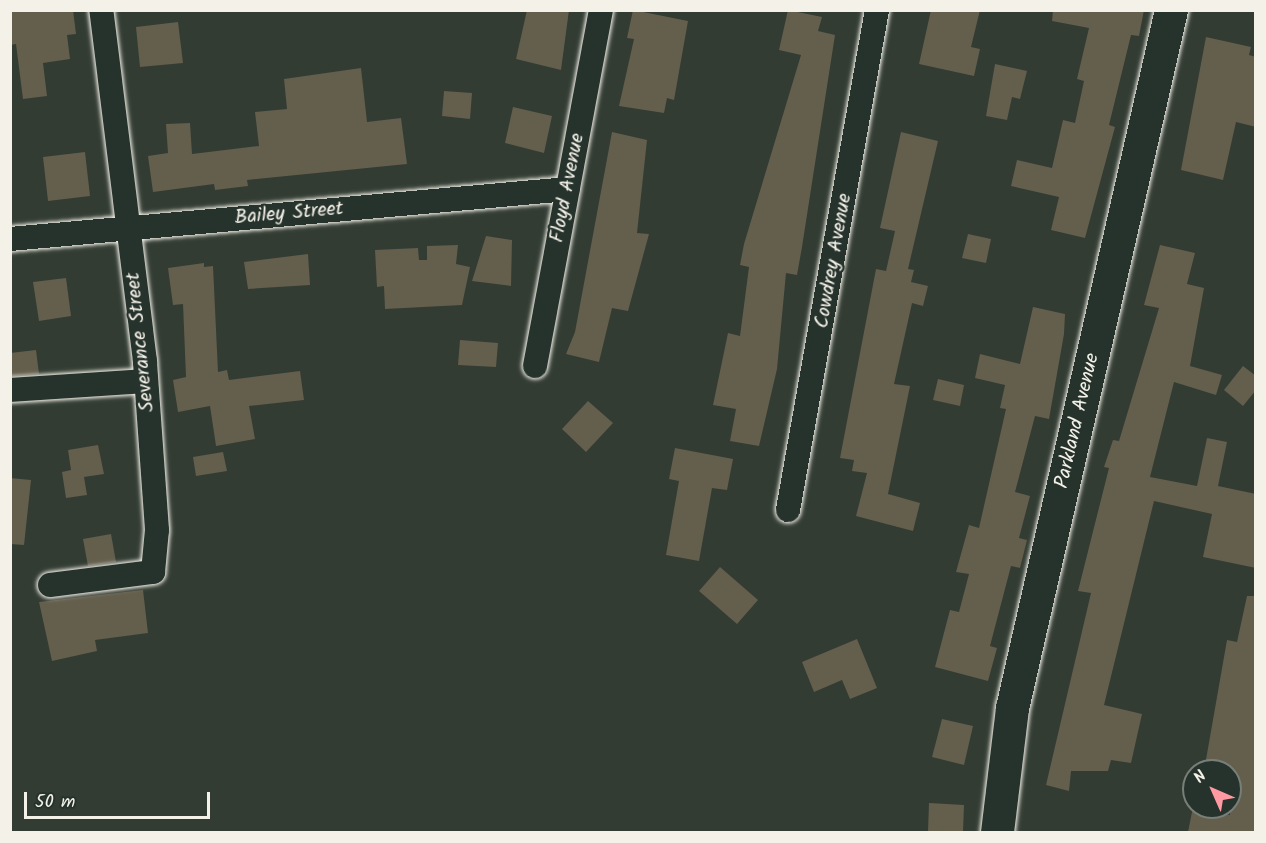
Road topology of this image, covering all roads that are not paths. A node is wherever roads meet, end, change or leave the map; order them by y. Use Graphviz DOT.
graph roads {
  1 [pos="101,10"];
  2 [pos="602,10"];
  3 [pos="877,10"];
  4 [pos="1171,10"];
  5 [pos="568,189"];
  6 [pos="128,228"];
  7 [pos="10,239"];
  8 [pos="535,366"];
  9 [pos="146,381"];
  10 [pos="10,390"];
  11 [pos="788,510"];
  12 [pos="50,585"];
  13 [pos="997,832"];
  1 -- 6 [label="street, Severance Street"];
  2 -- 5 [label="street, Floyd Avenue"];
  3 -- 11 [label="street, Cowdrey Avenue"];
  4 -- 13 [label="main road, Parkland Avenue"];
  5 -- 6 [label="street, Bailey Street"];
  5 -- 8 [label="street, Floyd Avenue"];
  6 -- 7 [label="street, Bailey Street"];
  6 -- 9 [label="street, Severance Street"];
  9 -- 10 [label="street"];
  9 -- 12 [label="street, Severance Street"];
}
